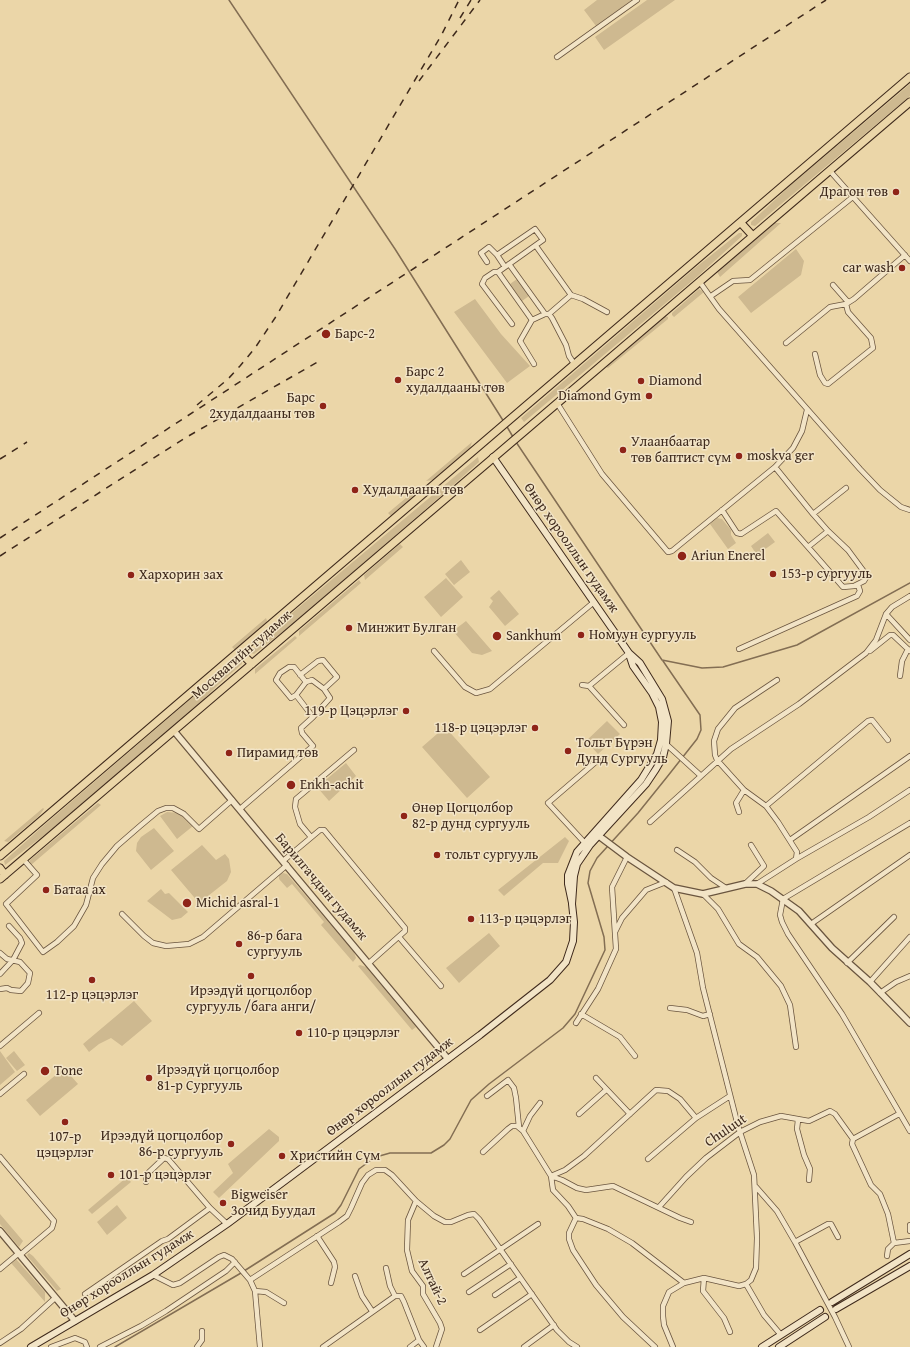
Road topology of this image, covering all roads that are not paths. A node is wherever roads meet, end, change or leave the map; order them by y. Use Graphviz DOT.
graph roads {
  1 [pos="637,0"];
  2 [pos="557,57"];
  3 [pos="910,77"];
  4 [pos="910,102"];
  5 [pos="830,171"];
  6 [pos="854,196"];
  7 [pos="741,222"];
  8 [pos="752,235"];
  9 [pos="536,246"];
  10 [pos="497,255"];
  11 [pos="905,256"];
  12 [pos="910,261"];
  13 [pos="487,262"];
  14 [pos="507,266"];
  15 [pos="498,272"];
  16 [pos="699,281"];
  17 [pos="833,285"];
  18 [pos="572,295"];
  19 [pos="711,296"];
  20 [pos="847,303"];
  21 [pos="607,312"];
  22 [pos="547,314"];
  23 [pos="532,320"];
  24 [pos="512,324"];
  25 [pos="786,343"];
  26 [pos="815,354"];
  27 [pos="534,364"];
  28 [pos="575,365"];
  29 [pos="556,404"];
  30 [pos="807,410"];
  31 [pos="493,457"];
  32 [pos="775,468"];
  33 [pos="846,488"];
  34 [pos="722,510"];
  35 [pos="910,510"];
  36 [pos="813,514"];
  37 [pos="828,531"];
  38 [pos="808,546"];
  39 [pos="858,585"];
  40 [pos="910,596"];
  41 [pos="594,602"];
  42 [pos="886,614"];
  43 [pos="910,640"];
  44 [pos="740,649"];
  45 [pos="909,650"];
  46 [pos="434,651"];
  47 [pos="240,652"];
  48 [pos="629,653"];
  49 [pos="866,653"];
  50 [pos="252,664"];
  51 [pos="300,675"];
  52 [pos="900,676"];
  53 [pos="777,680"];
  54 [pos="306,682"];
  55 [pos="582,685"];
  56 [pos="589,686"];
  57 [pos="324,689"];
  58 [pos="296,695"];
  59 [pos="313,717"];
  60 [pos="624,725"];
  61 [pos="174,731"];
  62 [pos="888,740"];
  63 [pos="666,744"];
  64 [pos="354,750"];
  65 [pos="910,756"];
  66 [pos="598,760"];
  67 [pos="718,760"];
  68 [pos="700,775"];
  69 [pos="744,790"];
  70 [pos="910,790"];
  71 [pos="232,800"];
  72 [pos="766,806"];
  73 [pos="240,809"];
  74 [pos="739,812"];
  75 [pos="650,822"];
  76 [pos="910,823"];
  77 [pos="596,833"];
  78 [pos="312,837"];
  79 [pos="790,840"];
  80 [pos="584,842"];
  81 [pos="751,845"];
  82 [pos="677,850"];
  83 [pos="0,856"];
  84 [pos="910,856"];
  85 [pos="627,857"];
  86 [pos="23,859"];
  87 [pos="796,859"];
  88 [pos="285,863"];
  89 [pos="0,868"];
  90 [pos="3,877"];
  91 [pos="666,882"];
  92 [pos="745,884"];
  93 [pos="757,884"];
  94 [pos="674,888"];
  95 [pos="726,888"];
  96 [pos="703,894"];
  97 [pos="782,899"];
  98 [pos="572,904"];
  99 [pos="122,914"];
  100 [pos="894,917"];
  101 [pos="811,924"];
  102 [pos="9,926"];
  103 [pos="615,933"];
  104 [pos="399,937"];
  105 [pos="910,937"];
  106 [pos="0,953"];
  107 [pos="13,960"];
  108 [pos="369,963"];
  109 [pos="847,963"];
  110 [pos="0,974"];
  111 [pos="910,976"];
  112 [pos="870,982"];
  113 [pos="441,986"];
  114 [pos="1,987"];
  115 [pos="880,993"];
  116 [pos="670,1008"];
  117 [pos="39,1013"];
  118 [pos="581,1014"];
  119 [pos="710,1014"];
  120 [pos="576,1023"];
  121 [pos="910,1023"];
  122 [pos="0,1046"];
  123 [pos="796,1047"];
  124 [pos="635,1056"];
  125 [pos="448,1059"];
  126 [pos="24,1074"];
  127 [pos="596,1078"];
  128 [pos="606,1090"];
  129 [pos="0,1094"];
  130 [pos="487,1096"];
  131 [pos="730,1096"];
  132 [pos="540,1103"];
  133 [pos="579,1114"];
  134 [pos="630,1114"];
  135 [pos="899,1114"];
  136 [pos="696,1118"];
  137 [pos="798,1120"];
  138 [pos="519,1127"];
  139 [pos="910,1131"];
  140 [pos="523,1132"];
  141 [pos="740,1132"];
  142 [pos="853,1139"];
  143 [pos="483,1152"];
  144 [pos="0,1157"];
  145 [pos="648,1159"];
  146 [pos="551,1176"];
  147 [pos="809,1180"];
  148 [pos="146,1182"];
  149 [pos="756,1187"];
  150 [pos="416,1201"];
  151 [pos="659,1207"];
  152 [pos="210,1208"];
  153 [pos="576,1218"];
  154 [pos="691,1222"];
  155 [pos="227,1224"];
  156 [pos="538,1224"];
  157 [pos="910,1225"];
  158 [pos="0,1231"];
  159 [pos="910,1231"];
  160 [pos="317,1236"];
  161 [pos="838,1237"];
  162 [pos="910,1241"];
  163 [pos="795,1242"];
  164 [pos="894,1243"];
  165 [pos="500,1250"];
  166 [pos="19,1254"];
  167 [pos="910,1254"];
  168 [pos="888,1256"];
  169 [pos="236,1263"];
  170 [pos="511,1264"];
  171 [pos="910,1266"];
  172 [pos="0,1268"];
  173 [pos="386,1268"];
  174 [pos="464,1274"];
  175 [pos="153,1275"];
  176 [pos="355,1276"];
  177 [pos="520,1278"];
  178 [pos="704,1278"];
  179 [pos="250,1280"];
  180 [pos="331,1283"];
  181 [pos="684,1283"];
  182 [pos="746,1284"];
  183 [pos="255,1290"];
  184 [pos="469,1292"];
  185 [pos="85,1294"];
  186 [pos="532,1294"];
  187 [pos="495,1295"];
  188 [pos="395,1296"];
  189 [pos="55,1298"];
  190 [pos="832,1302"];
  191 [pos="284,1303"];
  192 [pos="836,1309"];
  193 [pos="820,1310"];
  194 [pos="372,1311"];
  195 [pos="825,1317"];
  196 [pos="75,1321"];
  197 [pos="554,1325"];
  198 [pos="480,1330"];
  199 [pos="202,1331"];
  200 [pos="730,1332"];
  201 [pos="781,1335"];
  202 [pos="419,1340"];
  203 [pos="0,1343"];
  204 [pos="31,1347"];
  205 [pos="51,1347"];
  206 [pos="87,1347"];
  207 [pos="100,1347"];
  208 [pos="197,1347"];
  209 [pos="260,1347"];
  210 [pos="323,1347"];
  211 [pos="410,1347"];
  212 [pos="424,1347"];
  213 [pos="436,1347"];
  214 [pos="524,1347"];
  215 [pos="577,1347"];
  216 [pos="656,1347"];
  217 [pos="673,1347"];
  218 [pos="762,1347"];
  219 [pos="779,1347"];
  220 [pos="849,1347"];
  1 -- 2 [label="street"];
  3 -- 7 [label="highway, Москвагийн гудамж"];
  4 -- 5 [label="highway, Москвагийн гудамж"];
  5 -- 6 [label="street"];
  5 -- 8 [label="highway, Москвагийн гудамж"];
  6 -- 11 [label="street"];
  6 -- 19 [label="street"];
  7 -- 8 [label="highway"];
  7 -- 28 [label="highway, Москвагийн гудамж"];
  8 -- 16 [label="highway, Москвагийн гудамж"];
  9 -- 10 [label="street"];
  9 -- 14 [label="street"];
  9 -- 18 [label="street"];
  10 -- 13 [label="street"];
  10 -- 14 [label="street"];
  11 -- 12 [label="street"];
  11 -- 20 [label="street"];
  14 -- 15 [label="street"];
  14 -- 22 [label="street"];
  15 -- 23 [label="street"];
  15 -- 24 [label="street"];
  16 -- 19 [label="street"];
  16 -- 29 [label="highway, Москвагийн гудамж"];
  17 -- 20 [label="street"];
  18 -- 21 [label="street"];
  18 -- 22 [label="street"];
  19 -- 30 [label="street"];
  20 -- 25 [label="street"];
  20 -- 26 [label="street"];
  22 -- 23 [label="street"];
  22 -- 28 [label="street"];
  23 -- 27 [label="street"];
  28 -- 47 [label="highway, Москвагийн гудамж"];
  29 -- 31 [label="highway, Москвагийн гудамж"];
  29 -- 34 [label="street"];
  30 -- 32 [label="street"];
  30 -- 35 [label="street"];
  31 -- 41 [label="main road, Өнөр хорооллын гудамж"];
  31 -- 50 [label="highway, Москвагийн гудамж"];
  32 -- 34 [label="street"];
  32 -- 36 [label="street"];
  33 -- 36 [label="street"];
  34 -- 38 [label="street"];
  36 -- 37 [label="street"];
  37 -- 38 [label="street"];
  37 -- 39 [label="street"];
  38 -- 39 [label="street"];
  39 -- 44 [label="street"];
  40 -- 42 [label="street"];
  41 -- 46 [label="street"];
  41 -- 48 [label="main road, Өнөр хорооллын гудамж"];
  42 -- 43 [label="street"];
  42 -- 49 [label="street"];
  45 -- 49 [label="street"];
  45 -- 52 [label="street"];
  47 -- 50 [label="highway"];
  47 -- 83 [label="highway, Москвагийн гудамж"];
  48 -- 56 [label="street"];
  48 -- 63 [label="main road, Өнөр хорооллын гудамж"];
  48 -- 77 [label="main road, Өнөр хорооллын гудамж"];
  49 -- 67 [label="street"];
  50 -- 61 [label="highway, Москвагийн гудамж"];
  51 -- 54 [label="street"];
  51 -- 57 [label="street"];
  51 -- 58 [label="street"];
  53 -- 67 [label="street"];
  54 -- 57 [label="street"];
  54 -- 58 [label="street"];
  55 -- 56 [label="street"];
  56 -- 60 [label="street"];
  57 -- 59 [label="street"];
  58 -- 59 [label="street"];
  59 -- 73 [label="street"];
  61 -- 71 [label="street, Барилгачдын гудамж"];
  61 -- 86 [label="highway, Москвагийн гудамж"];
  62 -- 72 [label="street"];
  63 -- 68 [label="street"];
  63 -- 77 [label="main road, Өнөр хорооллын гудамж"];
  64 -- 78 [label="street"];
  65 -- 79 [label="street"];
  66 -- 80 [label="street"];
  67 -- 68 [label="street"];
  67 -- 69 [label="street"];
  68 -- 75 [label="street"];
  69 -- 72 [label="street"];
  69 -- 74 [label="street"];
  70 -- 87 [label="street"];
  71 -- 73 [label="street, Барилгачдын гудамж"];
  71 -- 86 [label="street"];
  72 -- 79 [label="street"];
  73 -- 88 [label="street, Барилгачдын гудамж"];
  76 -- 97 [label="street"];
  77 -- 80 [label="main road, Өнөр хорооллын гудамж"];
  77 -- 85 [label="street"];
  77 -- 98 [label="main road, Өнөр хорооллын гудамж"];
  78 -- 88 [label="street"];
  78 -- 104 [label="street"];
  79 -- 87 [label="street"];
  80 -- 98 [label="main road, Өнөр хорооллын гудамж"];
  81 -- 92 [label="street"];
  82 -- 95 [label="street"];
  84 -- 101 [label="street"];
  85 -- 91 [label="street"];
  85 -- 103 [label="street"];
  86 -- 90 [label="highway, Москвагийн гудамж"];
  87 -- 93 [label="street"];
  88 -- 99 [label="street"];
  88 -- 108 [label="street, Барилгачдын гудамж"];
  89 -- 90 [label="highway"];
  91 -- 94 [label="street"];
  91 -- 103 [label="street"];
  92 -- 93 [label="street"];
  92 -- 95 [label="street"];
  93 -- 97 [label="street"];
  94 -- 96 [label="street"];
  94 -- 119 [label="street"];
  95 -- 96 [label="street"];
  96 -- 123 [label="street"];
  97 -- 101 [label="street"];
  97 -- 135 [label="street"];
  98 -- 125 [label="main road, Өнөр хорооллын гудамж"];
  100 -- 109 [label="street"];
  101 -- 109 [label="street"];
  102 -- 107 [label="street"];
  103 -- 118 [label="street"];
  104 -- 108 [label="street"];
  104 -- 113 [label="street"];
  105 -- 112 [label="street"];
  106 -- 107 [label="street"];
  107 -- 110 [label="street"];
  107 -- 114 [label="street"];
  108 -- 125 [label="street, Барилгачдын гудамж"];
  109 -- 112 [label="street"];
  111 -- 115 [label="street"];
  112 -- 115 [label="street"];
  115 -- 121 [label="street"];
  116 -- 119 [label="street"];
  117 -- 122 [label="street"];
  118 -- 120 [label="street"];
  118 -- 124 [label="street"];
  119 -- 131 [label="street"];
  125 -- 155 [label="main road, Өнөр хорооллын гудамж"];
  126 -- 129 [label="street"];
  127 -- 128 [label="street"];
  128 -- 133 [label="street"];
  128 -- 134 [label="street"];
  130 -- 138 [label="street"];
  131 -- 136 [label="street"];
  131 -- 141 [label="street"];
  132 -- 140 [label="street"];
  134 -- 136 [label="street"];
  134 -- 146 [label="street"];
  135 -- 139 [label="street"];
  135 -- 142 [label="street"];
  136 -- 145 [label="street"];
  137 -- 141 [label="street, Chuluut"];
  137 -- 142 [label="street, Chuluut"];
  137 -- 147 [label="street"];
  138 -- 140 [label="street"];
  138 -- 143 [label="street"];
  140 -- 146 [label="street"];
  141 -- 149 [label="street"];
  141 -- 151 [label="street, Chuluut"];
  142 -- 164 [label="street"];
  144 -- 166 [label="street"];
  146 -- 151 [label="street"];
  146 -- 153 [label="street"];
  148 -- 152 [label="street"];
  149 -- 163 [label="street"];
  149 -- 182 [label="street"];
  150 -- 160 [label="street"];
  150 -- 165 [label="street"];
  150 -- 213 [label="street, Алтай-2"];
  151 -- 154 [label="street"];
  152 -- 155 [label="street"];
  152 -- 185 [label="street"];
  153 -- 181 [label="street"];
  153 -- 216 [label="street"];
  155 -- 175 [label="main road, Өнөр хорооллын гудамж"];
  156 -- 165 [label="street"];
  157 -- 159 [label="street"];
  158 -- 166 [label="street"];
  160 -- 179 [label="street"];
  160 -- 180 [label="street"];
  161 -- 163 [label="street"];
  162 -- 164 [label="street"];
  163 -- 220 [label="street"];
  164 -- 168 [label="street"];
  165 -- 170 [label="street"];
  165 -- 174 [label="street"];
  166 -- 172 [label="street"];
  166 -- 189 [label="street"];
  167 -- 190 [label="main road"];
  169 -- 175 [label="street"];
  169 -- 179 [label="street"];
  169 -- 207 [label="street"];
  170 -- 177 [label="street"];
  170 -- 184 [label="street"];
  171 -- 192 [label="main road"];
  173 -- 188 [label="street"];
  175 -- 196 [label="main road, Өнөр хорооллын гудамж"];
  176 -- 194 [label="street"];
  177 -- 186 [label="street"];
  177 -- 187 [label="street"];
  178 -- 181 [label="street"];
  178 -- 182 [label="street"];
  178 -- 200 [label="street"];
  179 -- 183 [label="street"];
  181 -- 217 [label="street"];
  182 -- 201 [label="street"];
  183 -- 191 [label="street"];
  183 -- 209 [label="street"];
  186 -- 197 [label="street"];
  186 -- 198 [label="street"];
  188 -- 194 [label="street"];
  188 -- 202 [label="street"];
  189 -- 196 [label="street"];
  189 -- 203 [label="street"];
  193 -- 201 [label="main road"];
  194 -- 210 [label="street"];
  195 -- 219 [label="main road"];
  196 -- 204 [label="main road, Өнөр хорооллын гудамж"];
  197 -- 214 [label="street"];
  197 -- 215 [label="street"];
  199 -- 208 [label="street"];
  201 -- 218 [label="main road"];
  202 -- 211 [label="street"];
  202 -- 212 [label="street"];
  205 -- 206 [label="street"];
}
